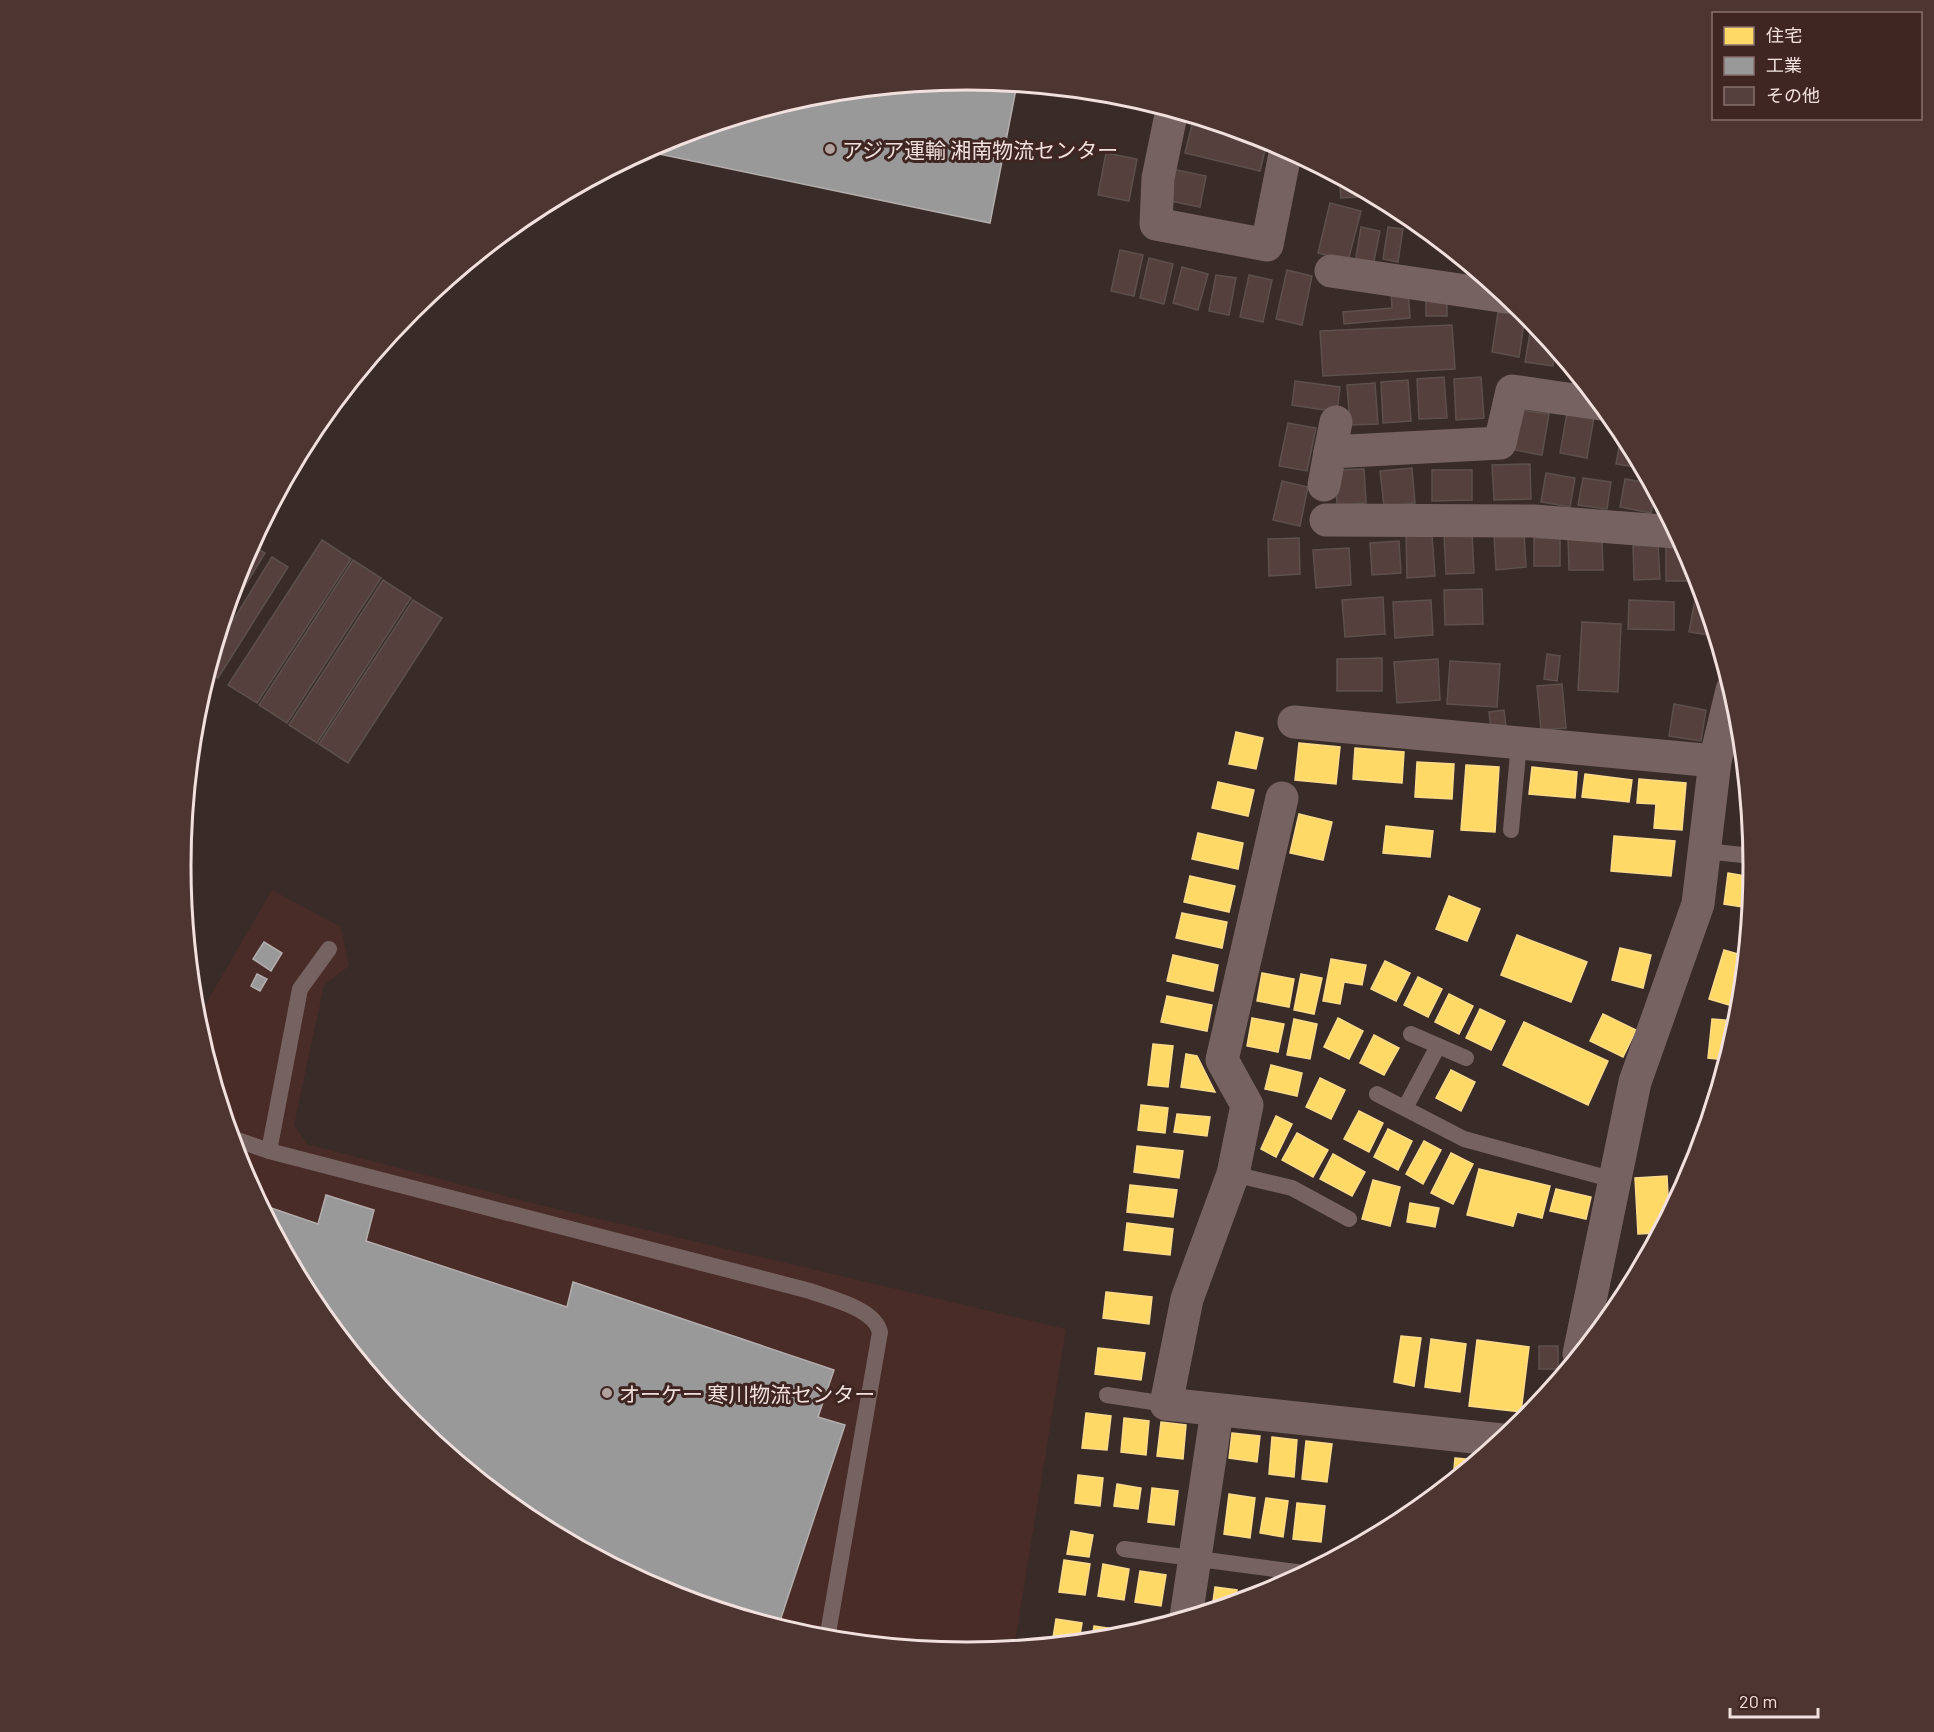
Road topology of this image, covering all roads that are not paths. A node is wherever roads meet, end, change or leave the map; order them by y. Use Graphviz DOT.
graph roads {
  1 [pos="1171,117"];
  2 [pos="1284,158"];
  3 [pos="1331,271"];
  4 [pos="1492,295"];
  5 [pos="1589,402"];
  6 [pos="1324,485"];
  7 [pos="1326,520"];
  8 [pos="1667,531"];
  9 [pos="1727,709"];
  10 [pos="1293,722"];
  11 [pos="1519,743"];
  12 [pos="1715,761"];
  13 [pos="1282,798"];
  14 [pos="1511,830"];
  15 [pos="1705,850"];
  16 [pos="1743,855"];
  17 [pos="329,949"];
  18 [pos="1412,1034"];
  19 [pos="1438,1046"];
  20 [pos="1466,1058"];
  21 [pos="1377,1094"];
  22 [pos="1405,1108"];
  23 [pos="242,1141"];
  24 [pos="269,1151"];
  25 [pos="1233,1174"];
  26 [pos="1614,1180"];
  27 [pos="1349,1219"];
  28 [pos="1583,1338"];
  29 [pos="1107,1395"];
  30 [pos="1166,1404"];
  31 [pos="1217,1411"];
  32 [pos="1490,1439"];
  33 [pos="1124,1549"];
  34 [pos="1195,1558"];
  35 [pos="1290,1571"];
  36 [pos="1187,1610"];
  37 [pos="828,1629"];
  1 -- 2 [label="street"];
  3 -- 4 [label="street"];
  5 -- 6 [label="street"];
  7 -- 8 [label="street"];
  9 -- 12 [label="street"];
  10 -- 11 [label="street"];
  11 -- 12 [label="street"];
  11 -- 14 [label="lane"];
  12 -- 15 [label="street"];
  13 -- 25 [label="street"];
  15 -- 16 [label="lane"];
  15 -- 26 [label="street"];
  17 -- 24 [label="lane"];
  18 -- 19 [label="lane"];
  19 -- 20 [label="lane"];
  19 -- 22 [label="lane"];
  21 -- 22 [label="lane"];
  22 -- 26 [label="lane"];
  23 -- 24 [label="lane"];
  24 -- 37 [label="lane"];
  25 -- 27 [label="lane"];
  25 -- 30 [label="street"];
  26 -- 28 [label="street"];
  29 -- 30 [label="lane"];
  30 -- 31 [label="street"];
  31 -- 32 [label="street"];
  31 -- 34 [label="street"];
  33 -- 34 [label="lane"];
  34 -- 35 [label="lane"];
  34 -- 36 [label="street"];
}
